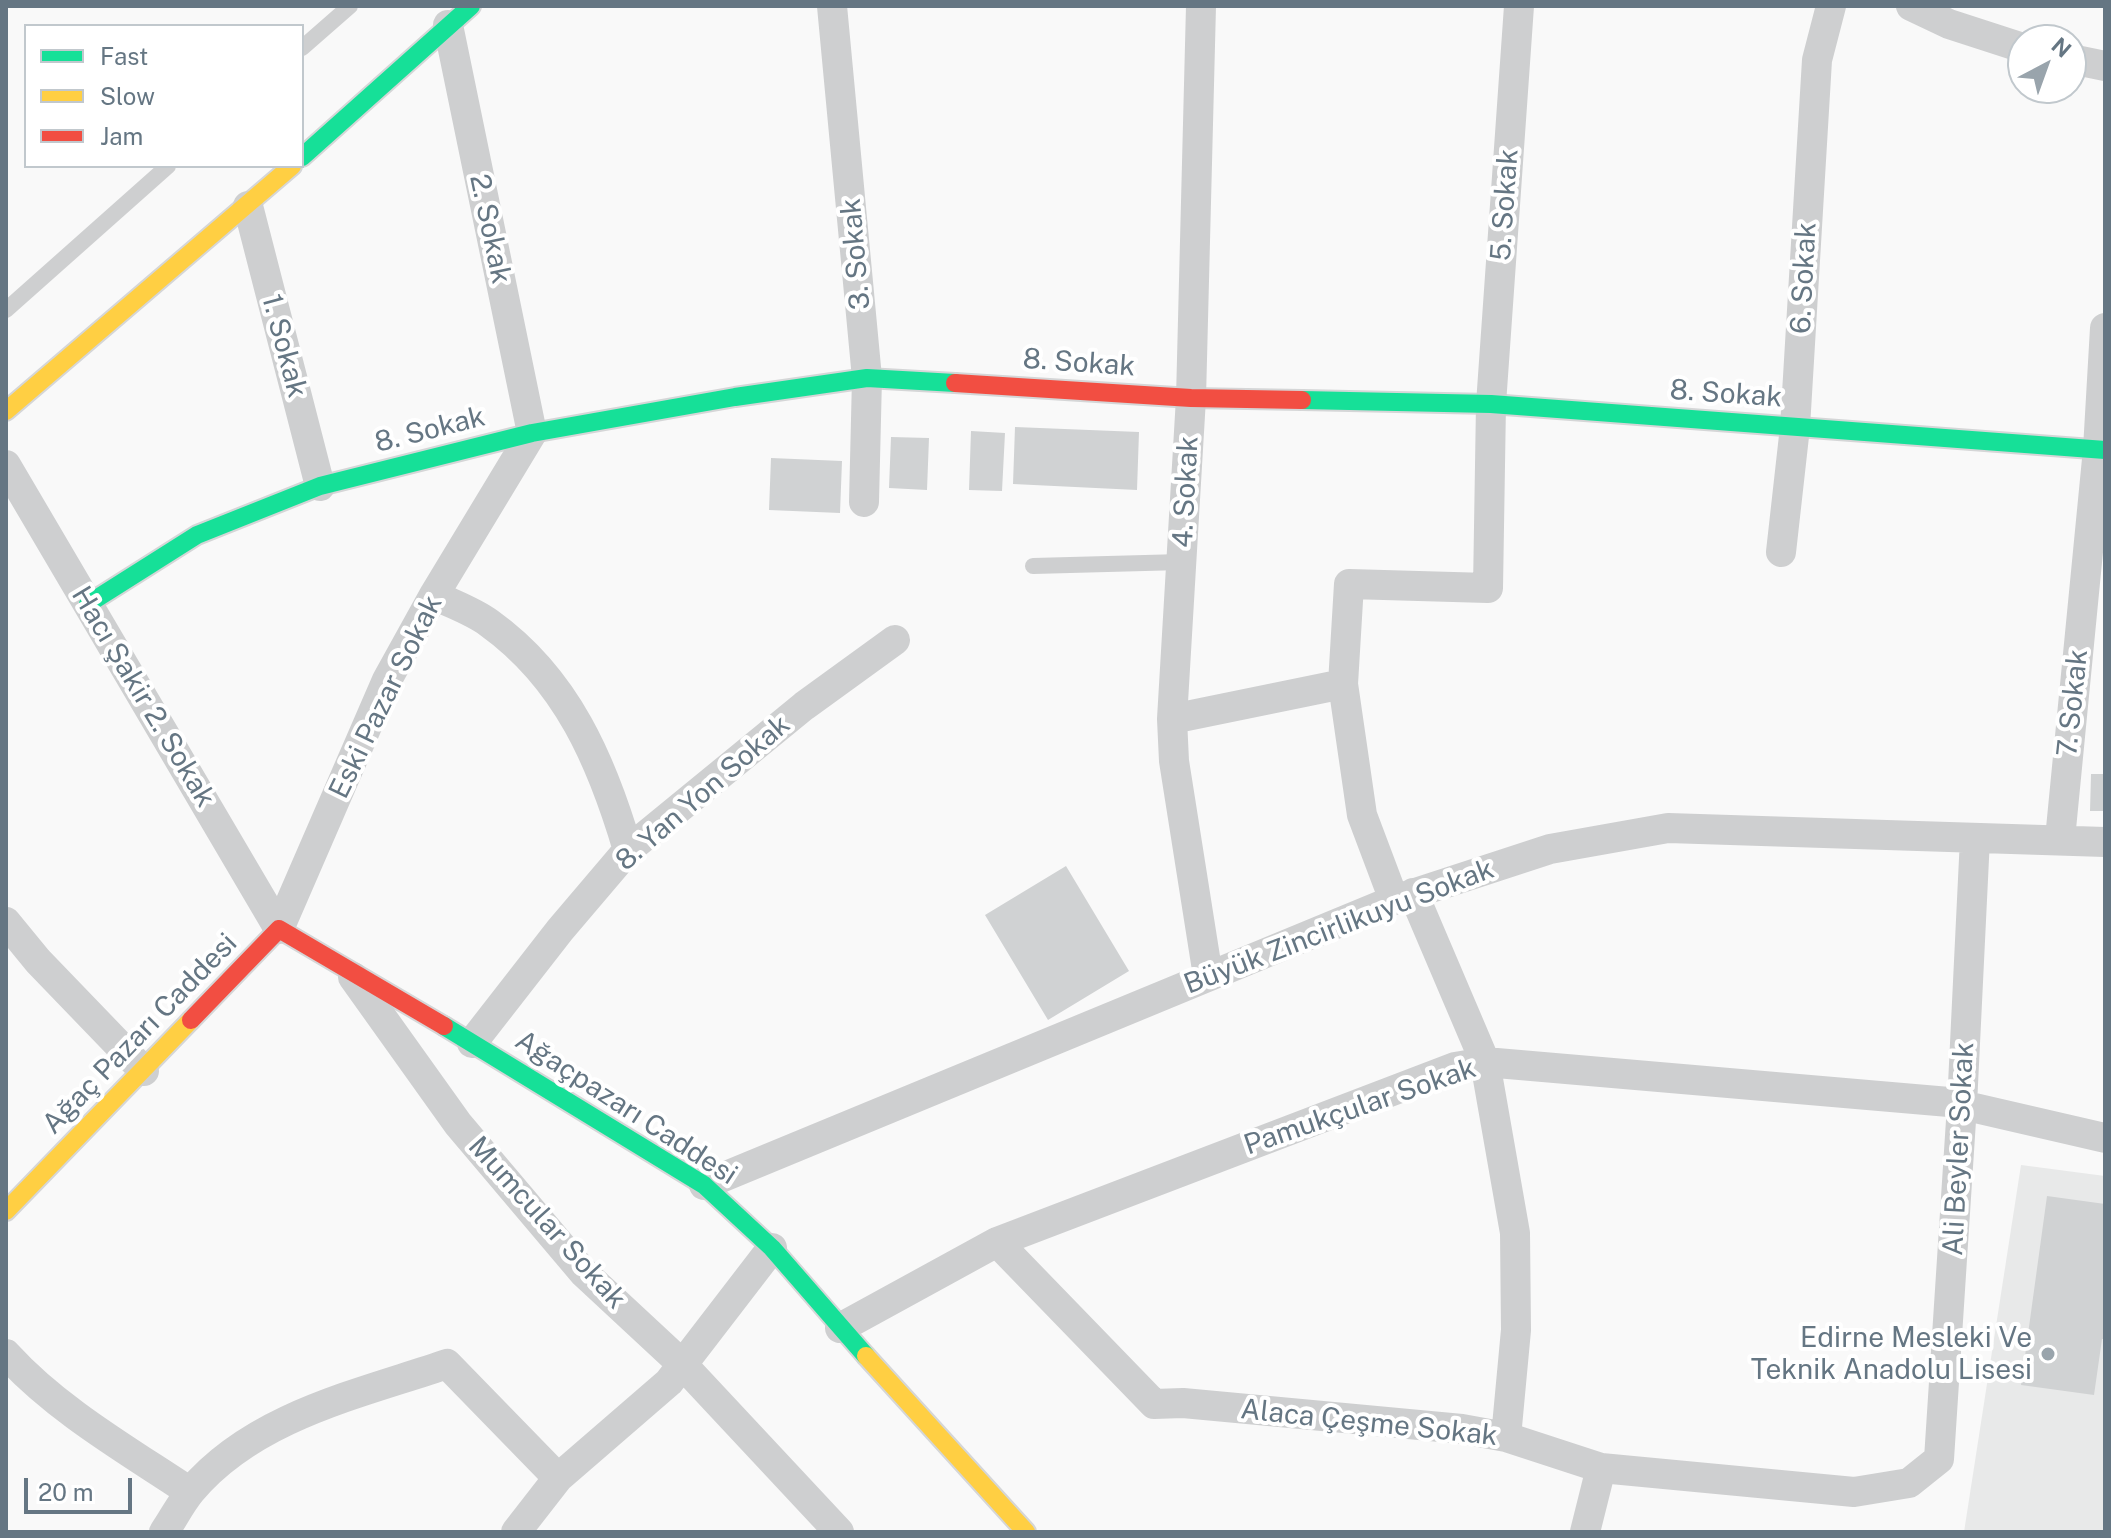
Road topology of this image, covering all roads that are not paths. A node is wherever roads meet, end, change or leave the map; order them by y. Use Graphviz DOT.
graph roads {
  1 [pos="350,6"];
  2 [pos="471,6"];
  3 [pos="832,6"];
  4 [pos="1201,6"];
  5 [pos="1519,6"];
  6 [pos="1831,6"];
  7 [pos="1911,6"];
  8 [pos="448,25"];
  9 [pos="2007,43"];
  10 [pos="304,46"];
  11 [pos="304,155"];
  12 [pos="166,168"];
  13 [pos="290,168"];
  14 [pos="248,206"];
  15 [pos="6,310"];
  16 [pos="2105,328"];
  17 [pos="867,378"];
  18 [pos="1191,398"];
  19 [pos="1491,404"];
  20 [pos="6,411"];
  21 [pos="1795,427"];
  22 [pos="532,433"];
  23 [pos="2102,449"];
  24 [pos="6,465"];
  25 [pos="320,486"];
  26 [pos="864,502"];
  27 [pos="1781,552"];
  28 [pos="1182,562"];
  29 [pos="1033,566"];
  30 [pos="434,595"];
  31 [pos="88,604"];
  32 [pos="895,640"];
  33 [pos="1343,684"];
  34 [pos="1172,719"];
  35 [pos="1975,838"];
  36 [pos="2060,839"];
  37 [pos="2105,842"];
  38 [pos="628,850"];
  39 [pos="1403,896"];
  40 [pos="6,922"];
  41 [pos="279,929"];
  42 [pos="344,965"];
  43 [pos="1208,976"];
  44 [pos="472,1043"];
  45 [pos="1485,1062"];
  46 [pos="144,1071"];
  47 [pos="1962,1105"];
  48 [pos="2105,1138"];
  49 [pos="704,1185"];
  50 [pos="6,1211"];
  51 [pos="997,1242"];
  52 [pos="772,1248"];
  53 [pos="840,1328"];
  54 [pos="6,1354"];
  55 [pos="683,1365"];
  56 [pos="1506,1437"];
  57 [pos="1939,1459"];
  58 [pos="1601,1468"];
  59 [pos="558,1478"];
  60 [pos="190,1492"];
  61 [pos="164,1532"];
  62 [pos="516,1532"];
  63 [pos="839,1532"];
  64 [pos="1026,1532"];
  65 [pos="1585,1532"];
  1 -- 10 [label="lane"];
  2 -- 8 [label="street"];
  3 -- 17 [label="street, 3. Sokak"];
  4 -- 18 [label="street, 4. Sokak"];
  5 -- 19 [label="street, 5. Sokak"];
  6 -- 21 [label="street, 6. Sokak"];
  7 -- 9 [label="street"];
  8 -- 11 [label="street"];
  8 -- 22 [label="street, 2. Sokak"];
  12 -- 15 [label="lane"];
  13 -- 14 [label="street"];
  14 -- 20 [label="street"];
  14 -- 25 [label="street, 1. Sokak"];
  16 -- 23 [label="street, 7. Sokak"];
  17 -- 18 [label="street, 8. Sokak"];
  17 -- 22 [label="street, 8. Sokak"];
  17 -- 26 [label="street, 3. Sokak"];
  18 -- 19 [label="street, 8. Sokak"];
  18 -- 28 [label="street, 4. Sokak"];
  19 -- 21 [label="street, 8. Sokak"];
  19 -- 33 [label="street, 5. Sokak"];
  21 -- 23 [label="street, 8. Sokak"];
  21 -- 27 [label="street, 6. Sokak"];
  22 -- 25 [label="street, 8. Sokak"];
  22 -- 30 [label="street, Eski Pazar Sokak"];
  23 -- 36 [label="street, 7. Sokak"];
  24 -- 31 [label="street, Hacı Şakir 2. Sokak"];
  25 -- 31 [label="street, 8. Sokak"];
  28 -- 29 [label="lane"];
  28 -- 34 [label="street, 4. Sokak"];
  30 -- 38 [label="street"];
  30 -- 41 [label="street, Eski Pazar Sokak"];
  31 -- 41 [label="street, Hacı Şakir 2. Sokak"];
  32 -- 38 [label="street, 8. Yan Yon Sokak"];
  33 -- 34 [label="street"];
  33 -- 39 [label="street"];
  34 -- 43 [label="street, 4. Sokak"];
  35 -- 36 [label="street, Büyük Zincirlikuyu Sokak"];
  35 -- 39 [label="street, Büyük Zincirlikuyu Sokak"];
  35 -- 47 [label="street, Ali Beyler Sokak"];
  36 -- 37 [label="street, Büyük Zincirlikuyu Sokak"];
  38 -- 44 [label="street, 8. Yan Yon Sokak"];
  39 -- 43 [label="street, Büyük Zincirlikuyu Sokak"];
  39 -- 45 [label="street"];
  40 -- 46 [label="street"];
  41 -- 42 [label="street, Ağaçpazarı Caddesi"];
  41 -- 46 [label="street, Ağaç Pazarı Caddesi"];
  42 -- 44 [label="street, Ağaçpazarı Caddesi"];
  42 -- 55 [label="street, Mumcular Sokak"];
  43 -- 49 [label="street, Büyük Zincirlikuyu Sokak"];
  44 -- 49 [label="street, Ağaçpazarı Caddesi"];
  45 -- 47 [label="street, Pamukçular Sokak"];
  45 -- 51 [label="street, Pamukçular Sokak"];
  45 -- 56 [label="street"];
  46 -- 50 [label="street, Ağaç Pazarı Caddesi"];
  47 -- 48 [label="street, Pamukçular Sokak"];
  47 -- 57 [label="street, Ali Beyler Sokak"];
  49 -- 52 [label="street, Ağaçpazarı Caddesi"];
  51 -- 53 [label="street, Pamukçular Sokak"];
  51 -- 56 [label="street, Alaca Çeşme Sokak"];
  52 -- 53 [label="street, Ağaçpazarı Caddesi"];
  52 -- 55 [label="street"];
  53 -- 64 [label="street, Ağaçpazarı Caddesi"];
  54 -- 60 [label="street"];
  55 -- 59 [label="street"];
  55 -- 63 [label="street, Mumcular Sokak"];
  56 -- 58 [label="street, Alaca Çeşme Sokak"];
  57 -- 58 [label="street, Alaca Çeşme Sokak"];
  58 -- 65 [label="street"];
  59 -- 60 [label="street"];
  59 -- 62 [label="street"];
  60 -- 61 [label="street"];
}
